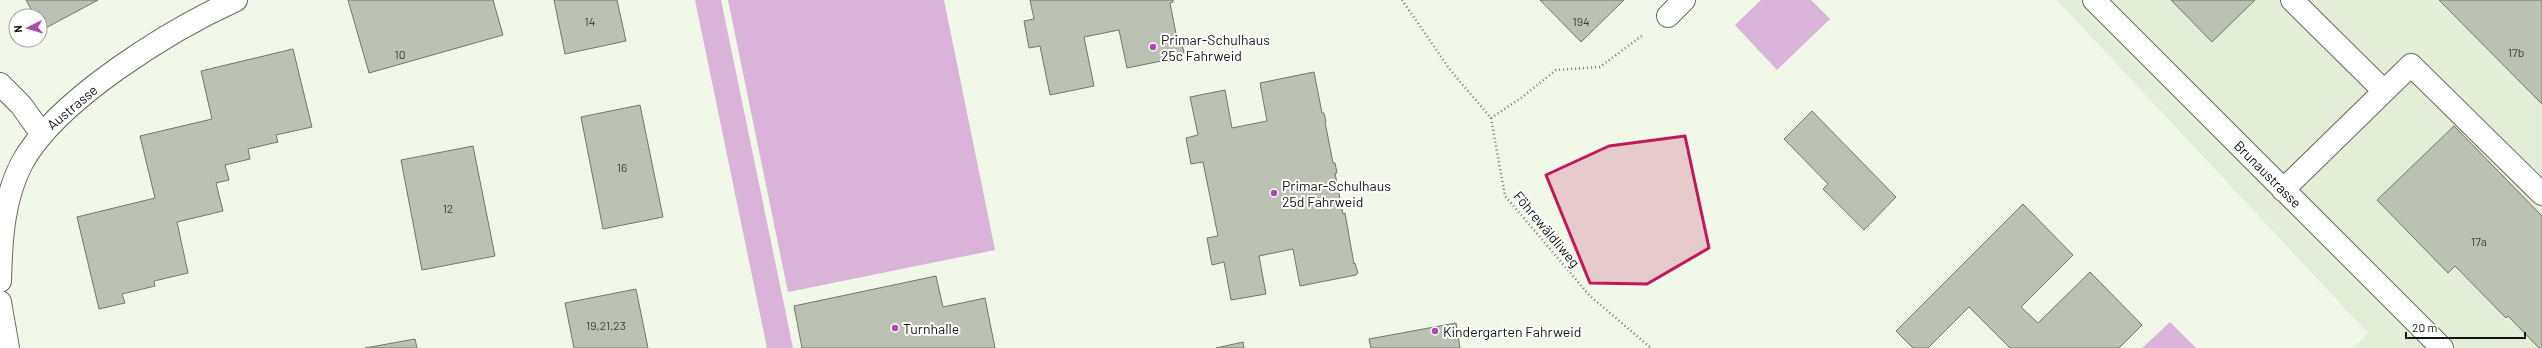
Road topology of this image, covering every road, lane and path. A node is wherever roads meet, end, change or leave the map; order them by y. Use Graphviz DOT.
graph roads {
  1 [pos="236,0"];
  2 [pos="1402,0"];
  3 [pos="1684,0"];
  4 [pos="2094,0"];
  5 [pos="2292,0"];
  6 [pos="1668,16"];
  7 [pos="0,84"];
  8 [pos="2384,91"];
  9 [pos="1491,118"];
  10 [pos="41,133"];
  11 [pos="2284,190"];
  12 [pos="2542,194"];
  13 [pos="0,280"];
  14 [pos="0,302"];
  15 [pos="8,348"];
  16 [pos="1651,348"];
  17 [pos="2442,348"];
  1 -- 10 [label="street, Austrasse"];
  2 -- 9 [label="path"];
  3 -- 6 [label="street"];
  4 -- 11 [label="street, Brunaustrasse"];
  5 -- 8 [label="street"];
  6 -- 9 [label="path"];
  7 -- 10 [label="street"];
  8 -- 11 [label="street"];
  8 -- 12 [label="street"];
  9 -- 16 [label="path, Föhrewäldliweg"];
  10 -- 13 [label="street, Austrasse"];
  11 -- 17 [label="street, Brunaustrasse"];
  14 -- 15 [label="street"];
}
